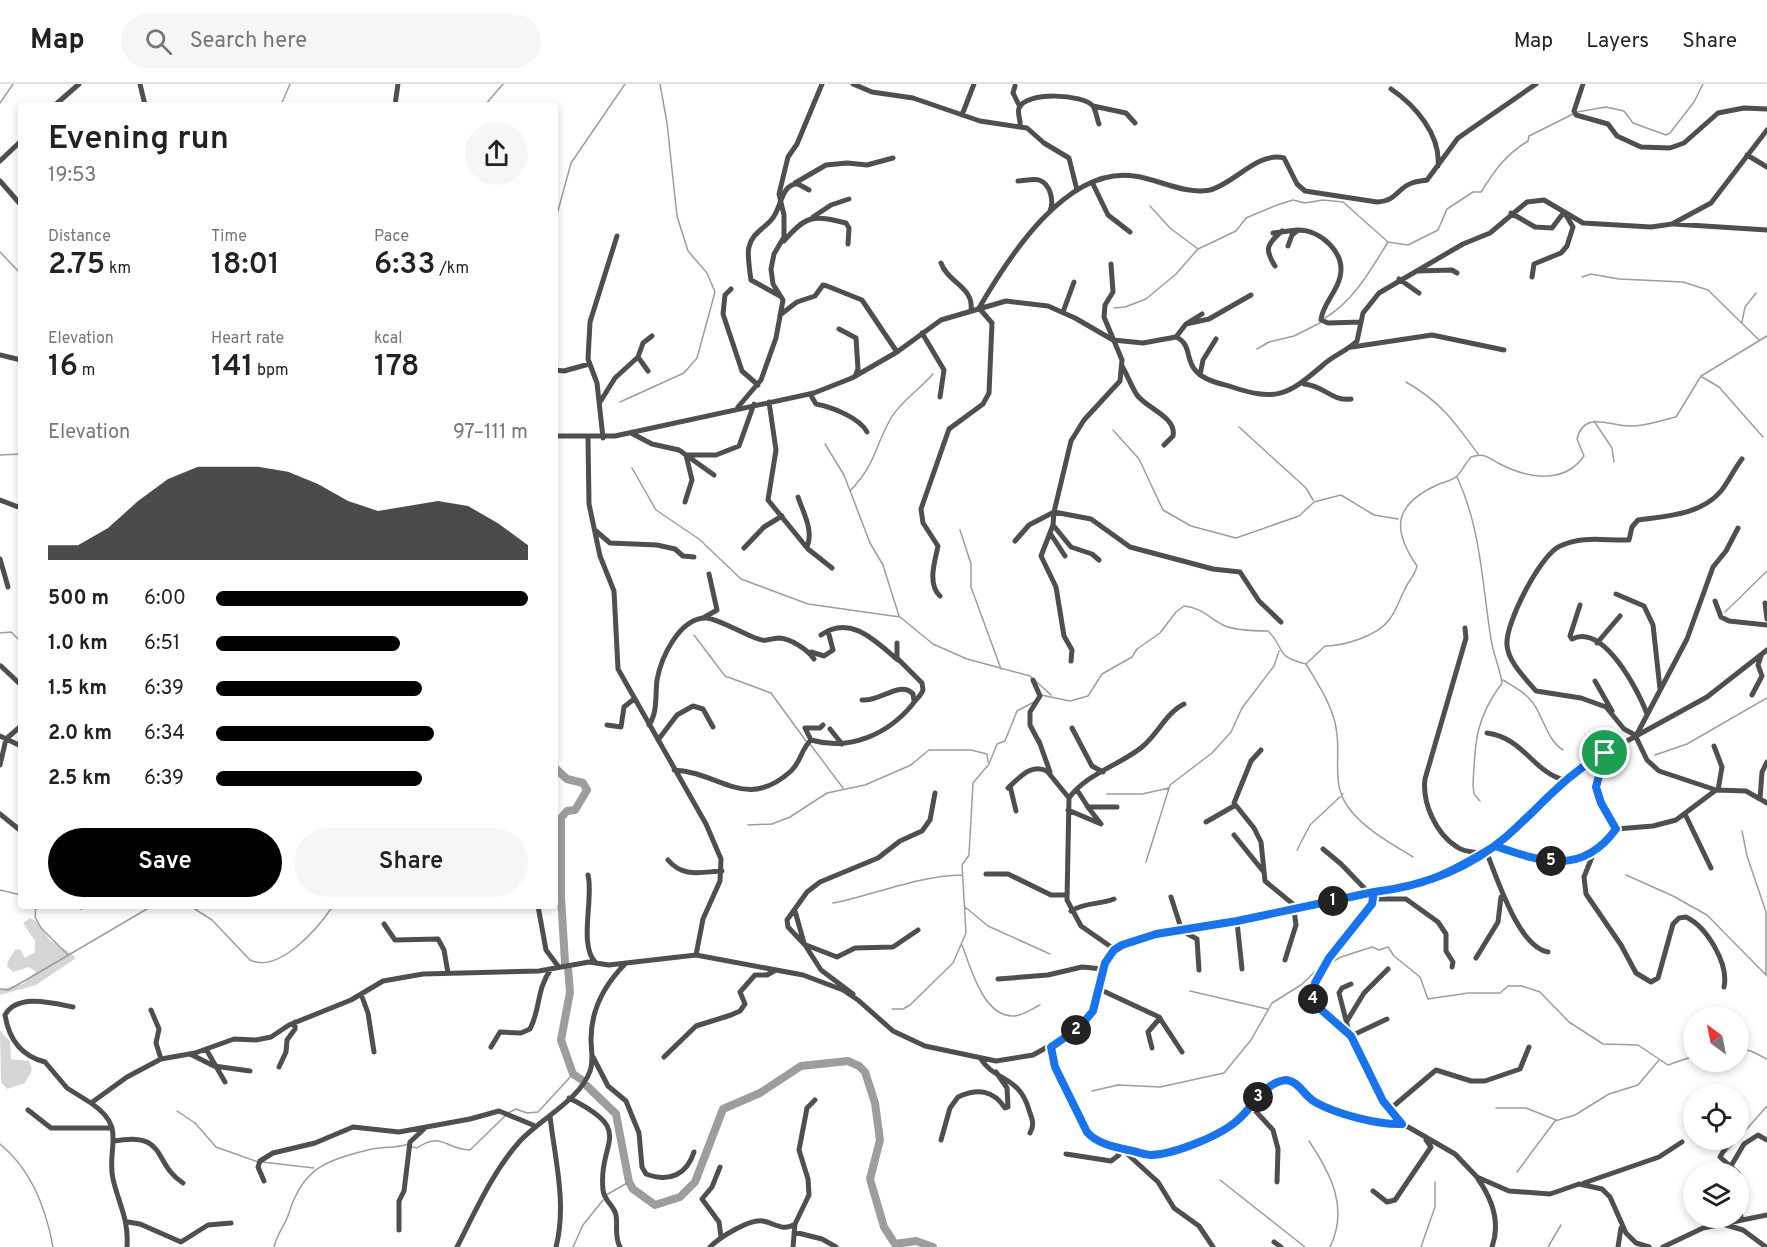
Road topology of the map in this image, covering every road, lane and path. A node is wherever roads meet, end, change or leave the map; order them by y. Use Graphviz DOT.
graph roads {
  1 [pos="79,84"];
  2 [pos="140,84"];
  3 [pos="398,84"];
  4 [pos="822,84"];
  5 [pos="853,84"];
  6 [pos="974,84"];
  7 [pos="1536,84"];
  8 [pos="1583,84"];
  9 [pos="1015,86"];
  10 [pos="1391,89"];
  11 [pos="58,102"];
  12 [pos="144,102"];
  13 [pos="395,102"];
  14 [pos="1093,106"];
  15 [pos="1020,107"];
  16 [pos="1767,109"];
  17 [pos="962,115"];
  18 [pos="1135,123"];
  19 [pos="1099,124"];
  20 [pos="1020,126"];
  21 [pos="1767,130"];
  22 [pos="18,144"];
  23 [pos="1747,155"];
  24 [pos="893,158"];
  25 [pos="0,161"];
  26 [pos="1437,167"];
  27 [pos="1767,167"];
  28 [pos="0,181"];
  29 [pos="1018,182"];
  30 [pos="1092,182"];
  31 [pos="793,184"];
  32 [pos="809,190"];
  33 [pos="1077,190"];
  34 [pos="849,199"];
  35 [pos="18,202"];
  36 [pos="780,202"];
  37 [pos="1050,213"];
  38 [pos="1511,213"];
  39 [pos="1564,213"];
  40 [pos="813,217"];
  41 [pos="1672,224"];
  42 [pos="1298,230"];
  43 [pos="1767,230"];
  44 [pos="1282,231"];
  45 [pos="1130,232"];
  46 [pos="1273,233"];
  47 [pos="617,236"];
  48 [pos="783,242"];
  49 [pos="848,244"];
  50 [pos="1288,246"];
  51 [pos="941,263"];
  52 [pos="1111,264"];
  53 [pos="1275,266"];
  54 [pos="1418,271"];
  55 [pos="1457,273"];
  56 [pos="1532,277"];
  57 [pos="1399,279"];
  58 [pos="1074,282"];
  59 [pos="731,288"];
  60 [pos="1419,293"];
  61 [pos="1251,295"];
  62 [pos="782,297"];
  63 [pos="979,308"];
  64 [pos="972,310"];
  65 [pos="1063,312"];
  66 [pos="1202,314"];
  67 [pos="780,315"];
  68 [pos="1361,322"];
  69 [pos="1186,324"];
  70 [pos="839,328"];
  71 [pos="922,333"];
  72 [pos="652,336"];
  73 [pos="1176,337"];
  74 [pos="1216,339"];
  75 [pos="1113,340"];
  76 [pos="1350,348"];
  77 [pos="1504,350"];
  78 [pos="897,352"];
  79 [pos="0,355"];
  80 [pos="638,357"];
  81 [pos="18,359"];
  82 [pos="588,364"];
  83 [pos="1122,366"];
  84 [pos="558,370"];
  85 [pos="648,371"];
  86 [pos="1200,375"];
  87 [pos="855,376"];
  88 [pos="1302,384"];
  89 [pos="758,385"];
  90 [pos="810,394"];
  91 [pos="940,397"];
  92 [pos="1351,399"];
  93 [pos="769,402"];
  94 [pos="599,403"];
  95 [pos="754,404"];
  96 [pos="737,409"];
  97 [pos="631,432"];
  98 [pos="867,432"];
  99 [pos="558,436"];
  100 [pos="588,438"];
  101 [pos="603,438"];
  102 [pos="1164,445"];
  103 [pos="686,455"];
  104 [pos="1742,459"];
  105 [pos="714,475"];
  106 [pos="798,497"];
  107 [pos="0,500"];
  108 [pos="685,502"];
  109 [pos="18,507"];
  110 [pos="1054,512"];
  111 [pos="782,516"];
  112 [pos="1053,525"];
  113 [pos="1738,528"];
  114 [pos="595,530"];
  115 [pos="1050,533"];
  116 [pos="1015,541"];
  117 [pos="807,547"];
  118 [pos="744,548"];
  119 [pos="1065,556"];
  120 [pos="694,557"];
  121 [pos="0,560"];
  122 [pos="1099,560"];
  123 [pos="832,568"];
  124 [pos="709,574"];
  125 [pos="8,587"];
  126 [pos="1616,594"];
  127 [pos="940,596"];
  128 [pos="1715,601"];
  129 [pos="1766,605"];
  130 [pos="1580,606"];
  131 [pos="1620,616"];
  132 [pos="702,619"];
  133 [pos="1281,622"];
  134 [pos="1766,623"];
  135 [pos="1465,628"];
  136 [pos="828,631"];
  137 [pos="821,635"];
  138 [pos="897,643"];
  139 [pos="1597,643"];
  140 [pos="806,651"];
  141 [pos="1764,652"];
  142 [pos="814,659"];
  143 [pos="899,661"];
  144 [pos="1071,661"];
  145 [pos="1,666"];
  146 [pos="1033,680"];
  147 [pos="1595,681"];
  148 [pos="18,682"];
  149 [pos="1660,691"];
  150 [pos="1752,695"];
  151 [pos="634,699"];
  152 [pos="862,700"];
  153 [pos="914,701"];
  154 [pos="1184,704"];
  155 [pos="1612,712"];
  156 [pos="1647,714"];
  157 [pos="649,724"];
  158 [pos="607,725"];
  159 [pos="823,725"];
  160 [pos="713,727"];
  161 [pos="1072,728"];
  162 [pos="18,729"];
  163 [pos="830,729"];
  164 [pos="1487,733"];
  165 [pos="1635,735"];
  166 [pos="0,736"];
  167 [pos="6,739"];
  168 [pos="657,740"];
  169 [pos="811,740"];
  170 [pos="842,744"];
  171 [pos="18,745"];
  172 [pos="1714,746"];
  173 [pos="1261,750"];
  174 [pos="1605,753"];
  175 [pos="1767,762"];
  176 [pos="0,765"];
  177 [pos="674,770"];
  178 [pos="1103,772"];
  179 [pos="1052,776"];
  180 [pos="1564,780"];
  181 [pos="1077,790"];
  182 [pos="1717,790"];
  183 [pos="936,793"];
  184 [pos="1070,798"];
  185 [pos="1760,799"];
  186 [pos="1767,803"];
  187 [pos="1087,806"];
  188 [pos="1234,806"];
  189 [pos="1117,807"];
  190 [pos="1068,810"];
  191 [pos="1016,811"];
  192 [pos="0,814"];
  193 [pos="1685,814"];
  194 [pos="1206,822"];
  195 [pos="18,829"];
  196 [pos="1616,829"];
  197 [pos="1234,835"];
  198 [pos="1495,846"];
  199 [pos="1596,847"];
  200 [pos="1323,849"];
  201 [pos="1484,852"];
  202 [pos="668,860"];
  203 [pos="1711,868"];
  204 [pos="722,871"];
  205 [pos="1263,872"];
  206 [pos="588,874"];
  207 [pos="986,874"];
  208 [pos="1371,893"];
  209 [pos="1065,895"];
  210 [pos="1501,895"];
  211 [pos="1171,897"];
  212 [pos="1114,899"];
  213 [pos="1373,900"];
  214 [pos="539,909"];
  215 [pos="1296,909"];
  216 [pos="795,911"];
  217 [pos="1071,911"];
  218 [pos="1237,921"];
  219 [pos="384,924"];
  220 [pos="918,930"];
  221 [pos="1182,931"];
  222 [pos="804,944"];
  223 [pos="1114,950"];
  224 [pos="1548,952"];
  225 [pos="696,954"];
  226 [pos="1476,958"];
  227 [pos="1285,960"];
  228 [pos="596,963"];
  229 [pos="626,963"];
  230 [pos="555,967"];
  231 [pos="1452,968"];
  232 [pos="1103,969"];
  233 [pos="1242,969"];
  234 [pos="1388,969"];
  235 [pos="1199,970"];
  236 [pos="774,971"];
  237 [pos="448,973"];
  238 [pos="998,979"];
  239 [pos="1351,984"];
  240 [pos="1724,987"];
  241 [pos="1099,989"];
  242 [pos="361,994"];
  243 [pos="858,1000"];
  244 [pos="73,1007"];
  245 [pos="151,1010"];
  246 [pos="1160,1018"];
  247 [pos="1387,1019"];
  248 [pos="1347,1021"];
  249 [pos="295,1022"];
  250 [pos="1350,1034"];
  251 [pos="491,1047"];
  252 [pos="1051,1047"];
  253 [pos="1529,1047"];
  254 [pos="1152,1048"];
  255 [pos="206,1049"];
  256 [pos="374,1052"];
  257 [pos="1182,1052"];
  258 [pos="190,1054"];
  259 [pos="592,1056"];
  260 [pos="663,1056"];
  261 [pos="161,1059"];
  262 [pos="981,1059"];
  263 [pos="214,1066"];
  264 [pos="279,1067"];
  265 [pos="250,1071"];
  266 [pos="996,1072"];
  267 [pos="225,1082"];
  268 [pos="569,1098"];
  269 [pos="815,1100"];
  270 [pos="91,1103"];
  271 [pos="1251,1106"];
  272 [pos="1389,1109"];
  273 [pos="28,1110"];
  274 [pos="550,1116"];
  275 [pos="1402,1124"];
  276 [pos="534,1125"];
  277 [pos="428,1126"];
  278 [pos="111,1128"];
  279 [pos="1415,1131"];
  280 [pos="1030,1133"];
  281 [pos="941,1140"];
  282 [pos="1767,1140"];
  283 [pos="114,1141"];
  284 [pos="1682,1142"];
  285 [pos="1119,1148"];
  286 [pos="1724,1150"];
  287 [pos="694,1152"];
  288 [pos="1066,1154"];
  289 [pos="1727,1162"];
  290 [pos="1734,1162"];
  291 [pos="720,1167"];
  292 [pos="1478,1177"];
  293 [pos="264,1181"];
  294 [pos="1277,1182"];
  295 [pos="183,1184"];
  296 [pos="1579,1184"];
  297 [pos="1373,1191"];
  298 [pos="1767,1215"];
  299 [pos="1749,1218"];
  300 [pos="128,1222"];
  301 [pos="231,1223"];
  302 [pos="795,1224"];
  303 [pos="1622,1227"];
  304 [pos="1703,1228"];
  305 [pos="1737,1228"];
  306 [pos="399,1230"];
  307 [pos="794,1232"];
  308 [pos="721,1237"];
  309 [pos="1274,1242"];
  310 [pos="127,1247"];
  311 [pos="457,1247"];
  312 [pos="556,1247"];
  313 [pos="620,1247"];
  314 [pos="711,1247"];
  315 [pos="793,1247"];
  316 [pos="836,1247"];
  317 [pos="1213,1247"];
  318 [pos="1281,1247"];
  319 [pos="1492,1247"];
  320 [pos="1618,1247"];
  321 [pos="1649,1247"];
  322 [pos="1663,1247"];
  323 [pos="1766,1247"];
  1 -- 11 [label="street"];
  2 -- 12 [label="street"];
  3 -- 13 [label="street"];
  4 -- 36 [label="street"];
  5 -- 17 [label="street"];
  6 -- 17 [label="street"];
  7 -- 26 [label="street"];
  8 -- 16 [label="street"];
  9 -- 15 [label="street"];
  10 -- 26 [label="street"];
  14 -- 15 [label="street"];
  14 -- 18 [label="street"];
  14 -- 19 [label="street"];
  15 -- 20 [label="street"];
  17 -- 20 [label="street"];
  20 -- 33 [label="street"];
  21 -- 23 [label="street"];
  22 -- 25 [label="street"];
  23 -- 27 [label="street"];
  23 -- 41 [label="street"];
  24 -- 31 [label="street"];
  26 -- 30 [label="street"];
  28 -- 35 [label="street"];
  29 -- 37 [label="street"];
  30 -- 33 [label="street"];
  30 -- 45 [label="street"];
  31 -- 32 [label="street"];
  31 -- 36 [label="street"];
  33 -- 37 [label="street"];
  34 -- 40 [label="street"];
  36 -- 48 [label="street"];
  36 -- 62 [label="street"];
  37 -- 63 [label="street"];
  38 -- 39 [label="street"];
  38 -- 39 [label="street"];
  38 -- 54 [label="street"];
  39 -- 41 [label="street"];
  39 -- 56 [label="street"];
  40 -- 48 [label="street"];
  40 -- 49 [label="street"];
  41 -- 43 [label="street"];
  42 -- 44 [label="street"];
  42 -- 50 [label="street"];
  42 -- 68 [label="street"];
  44 -- 46 [label="street"];
  44 -- 53 [label="street"];
  47 -- 82 [label="street"];
  48 -- 62 [label="street"];
  51 -- 64 [label="street"];
  52 -- 75 [label="street"];
  54 -- 55 [label="street"];
  54 -- 57 [label="street"];
  57 -- 60 [label="street"];
  57 -- 68 [label="street"];
  58 -- 65 [label="street"];
  59 -- 89 [label="street"];
  61 -- 69 [label="street"];
  62 -- 67 [label="street"];
  63 -- 64 [label="street"];
  63 -- 65 [label="street"];
  63 -- 127 [label="street"];
  64 -- 71 [label="street"];
  65 -- 75 [label="street"];
  66 -- 69 [label="street"];
  67 -- 78 [label="street"];
  67 -- 89 [label="street"];
  68 -- 76 [label="street"];
  69 -- 73 [label="street"];
  70 -- 87 [label="street"];
  71 -- 78 [label="street"];
  71 -- 91 [label="street"];
  72 -- 80 [label="street"];
  73 -- 75 [label="street"];
  73 -- 86 [label="street"];
  74 -- 86 [label="street"];
  75 -- 83 [label="street"];
  76 -- 77 [label="street"];
  76 -- 88 [label="street"];
  78 -- 87 [label="street"];
  79 -- 81 [label="street"];
  80 -- 85 [label="street"];
  80 -- 94 [label="street"];
  82 -- 84 [label="street"];
  82 -- 94 [label="street"];
  83 -- 102 [label="street"];
  83 -- 110 [label="street"];
  86 -- 88 [label="street"];
  87 -- 90 [label="street"];
  88 -- 92 [label="street"];
  89 -- 96 [label="street"];
  90 -- 93 [label="street"];
  90 -- 98 [label="street"];
  93 -- 95 [label="street"];
  93 -- 111 [label="street"];
  94 -- 101 [label="street"];
  95 -- 96 [label="street"];
  95 -- 103 [label="street"];
  96 -- 97 [label="street"];
  97 -- 101 [label="street"];
  97 -- 103 [label="street"];
  99 -- 100 [label="street"];
  100 -- 101 [label="street"];
  100 -- 114 [label="street"];
  103 -- 105 [label="street"];
  103 -- 108 [label="street"];
  104 -- 155 [label="street"];
  106 -- 117 [label="street"];
  107 -- 109 [label="street"];
  110 -- 112 [label="street"];
  110 -- 116 [label="street"];
  110 -- 133 [label="street"];
  111 -- 117 [label="street"];
  111 -- 118 [label="street"];
  112 -- 115 [label="street"];
  112 -- 122 [label="street"];
  113 -- 149 [label="street"];
  114 -- 120 [label="street"];
  114 -- 151 [label="street"];
  115 -- 119 [label="street"];
  115 -- 144 [label="street"];
  117 -- 123 [label="street"];
  121 -- 125 [label="street"];
  124 -- 132 [label="street"];
  126 -- 149 [label="street"];
  128 -- 134 [label="street"];
  129 -- 134 [label="street"];
  130 -- 139 [label="street"];
  131 -- 139 [label="street"];
  132 -- 140 [label="street"];
  132 -- 157 [label="street"];
  135 -- 201 [label="street"];
  136 -- 137 [label="street"];
  136 -- 140 [label="street"];
  136 -- 143 [label="street"];
  138 -- 143 [label="street"];
  139 -- 156 [label="street"];
  140 -- 142 [label="street"];
  141 -- 150 [label="street"];
  141 -- 165 [label="street"];
  143 -- 153 [label="street"];
  145 -- 148 [label="street"];
  146 -- 179 [label="street"];
  147 -- 155 [label="street"];
  149 -- 156 [label="street"];
  151 -- 157 [label="street"];
  151 -- 158 [label="street"];
  152 -- 153 [label="street"];
  153 -- 170 [label="street"];
  154 -- 178 [label="street"];
  155 -- 165 [label="street"];
  156 -- 165 [label="street"];
  157 -- 168 [label="street"];
  159 -- 169 [label="street"];
  160 -- 168 [label="street"];
  161 -- 178 [label="street"];
  162 -- 167 [label="street"];
  163 -- 170 [label="street"];
  164 -- 180 [label="street"];
  165 -- 174 [label="street"];
  165 -- 182 [label="street"];
  166 -- 167 [label="street"];
  167 -- 171 [label="street"];
  167 -- 176 [label="street"];
  168 -- 177 [label="street"];
  169 -- 170 [label="street"];
  169 -- 177 [label="street"];
  172 -- 182 [label="street"];
  173 -- 188 [label="street"];
  174 -- 180 [label="street"];
  174 -- 196 [label="street"];
  175 -- 185 [label="street"];
  177 -- 204 [label="street"];
  178 -- 181 [label="street"];
  179 -- 184 [label="street"];
  179 -- 191 [label="street"];
  180 -- 198 [label="street"];
  181 -- 184 [label="street"];
  181 -- 187 [label="street"];
  182 -- 185 [label="street"];
  182 -- 193 [label="street"];
  183 -- 216 [label="street"];
  184 -- 190 [label="street"];
  185 -- 186 [label="street"];
  187 -- 189 [label="street"];
  187 -- 190 [label="street"];
  188 -- 194 [label="street"];
  188 -- 205 [label="street"];
  190 -- 209 [label="street"];
  192 -- 195 [label="street"];
  193 -- 196 [label="street"];
  193 -- 203 [label="street"];
  196 -- 199 [label="street"];
  197 -- 205 [label="street"];
  198 -- 199 [label="street"];
  198 -- 201 [label="street"];
  199 -- 240 [label="street"];
  200 -- 208 [label="street"];
  201 -- 208 [label="street"];
  201 -- 210 [label="street"];
  202 -- 204 [label="street"];
  204 -- 225 [label="street"];
  205 -- 215 [label="street"];
  206 -- 228 [label="street"];
  207 -- 209 [label="street"];
  208 -- 213 [label="street"];
  208 -- 215 [label="street"];
  209 -- 217 [label="street"];
  210 -- 224 [label="street"];
  210 -- 226 [label="street"];
  211 -- 221 [label="street"];
  212 -- 217 [label="street"];
  213 -- 231 [label="street"];
  213 -- 250 [label="street"];
  214 -- 230 [label="street"];
  215 -- 218 [label="street"];
  215 -- 227 [label="street"];
  216 -- 222 [label="street"];
  216 -- 222 [label="street"];
  217 -- 223 [label="street"];
  218 -- 221 [label="street"];
  218 -- 233 [label="street"];
  219 -- 237 [label="street"];
  220 -- 222 [label="street"];
  221 -- 223 [label="street"];
  221 -- 235 [label="street"];
  222 -- 243 [label="street"];
  223 -- 232 [label="street"];
  225 -- 229 [label="street"];
  225 -- 236 [label="street"];
  228 -- 229 [label="street"];
  228 -- 230 [label="street"];
  229 -- 259 [label="street"];
  230 -- 237 [label="street"];
  230 -- 251 [label="street"];
  232 -- 238 [label="street"];
  232 -- 241 [label="street"];
  234 -- 248 [label="street"];
  236 -- 243 [label="street"];
  236 -- 260 [label="street"];
  237 -- 242 [label="street"];
  239 -- 248 [label="street"];
  241 -- 246 [label="street"];
  241 -- 252 [label="street"];
  242 -- 249 [label="street"];
  242 -- 256 [label="street"];
  243 -- 262 [label="street"];
  244 -- 270 [label="street"];
  245 -- 261 [label="street"];
  246 -- 254 [label="street"];
  246 -- 257 [label="street"];
  247 -- 250 [label="street"];
  248 -- 250 [label="street"];
  249 -- 255 [label="street"];
  249 -- 264 [label="street"];
  250 -- 272 [label="street"];
  252 -- 262 [label="street"];
  252 -- 285 [label="street"];
  253 -- 272 [label="street"];
  255 -- 258 [label="street"];
  255 -- 263 [label="street"];
  258 -- 261 [label="street"];
  258 -- 263 [label="street"];
  259 -- 268 [label="street"];
  259 -- 287 [label="street"];
  261 -- 270 [label="street"];
  262 -- 266 [label="street"];
  263 -- 265 [label="street"];
  263 -- 267 [label="street"];
  266 -- 280 [label="street"];
  266 -- 281 [label="street"];
  268 -- 274 [label="street"];
  268 -- 313 [label="street"];
  269 -- 302 [label="street"];
  270 -- 278 [label="street"];
  271 -- 275 [label="street"];
  271 -- 285 [label="street"];
  271 -- 294 [label="street"];
  272 -- 275 [label="street"];
  273 -- 278 [label="street"];
  274 -- 276 [label="street"];
  274 -- 312 [label="street"];
  275 -- 279 [label="street"];
  276 -- 277 [label="street"];
  276 -- 311 [label="street"];
  277 -- 293 [label="street"];
  277 -- 306 [label="street"];
  278 -- 283 [label="street"];
  279 -- 292 [label="street"];
  279 -- 297 [label="street"];
  282 -- 290 [label="street"];
  283 -- 295 [label="street"];
  283 -- 300 [label="street"];
  284 -- 296 [label="street"];
  285 -- 288 [label="street"];
  285 -- 317 [label="street"];
  286 -- 289 [label="street"];
  291 -- 308 [label="street"];
  292 -- 296 [label="street"];
  292 -- 319 [label="street"];
  296 -- 303 [label="street"];
  298 -- 299 [label="street"];
  300 -- 301 [label="street"];
  300 -- 310 [label="street"];
  302 -- 307 [label="street"];
  302 -- 308 [label="street"];
  303 -- 320 [label="street"];
  303 -- 321 [label="street"];
  304 -- 322 [label="street"];
  305 -- 323 [label="street"];
  307 -- 315 [label="street"];
  307 -- 316 [label="street"];
  308 -- 314 [label="street"];
  309 -- 318 [label="street"];
}
